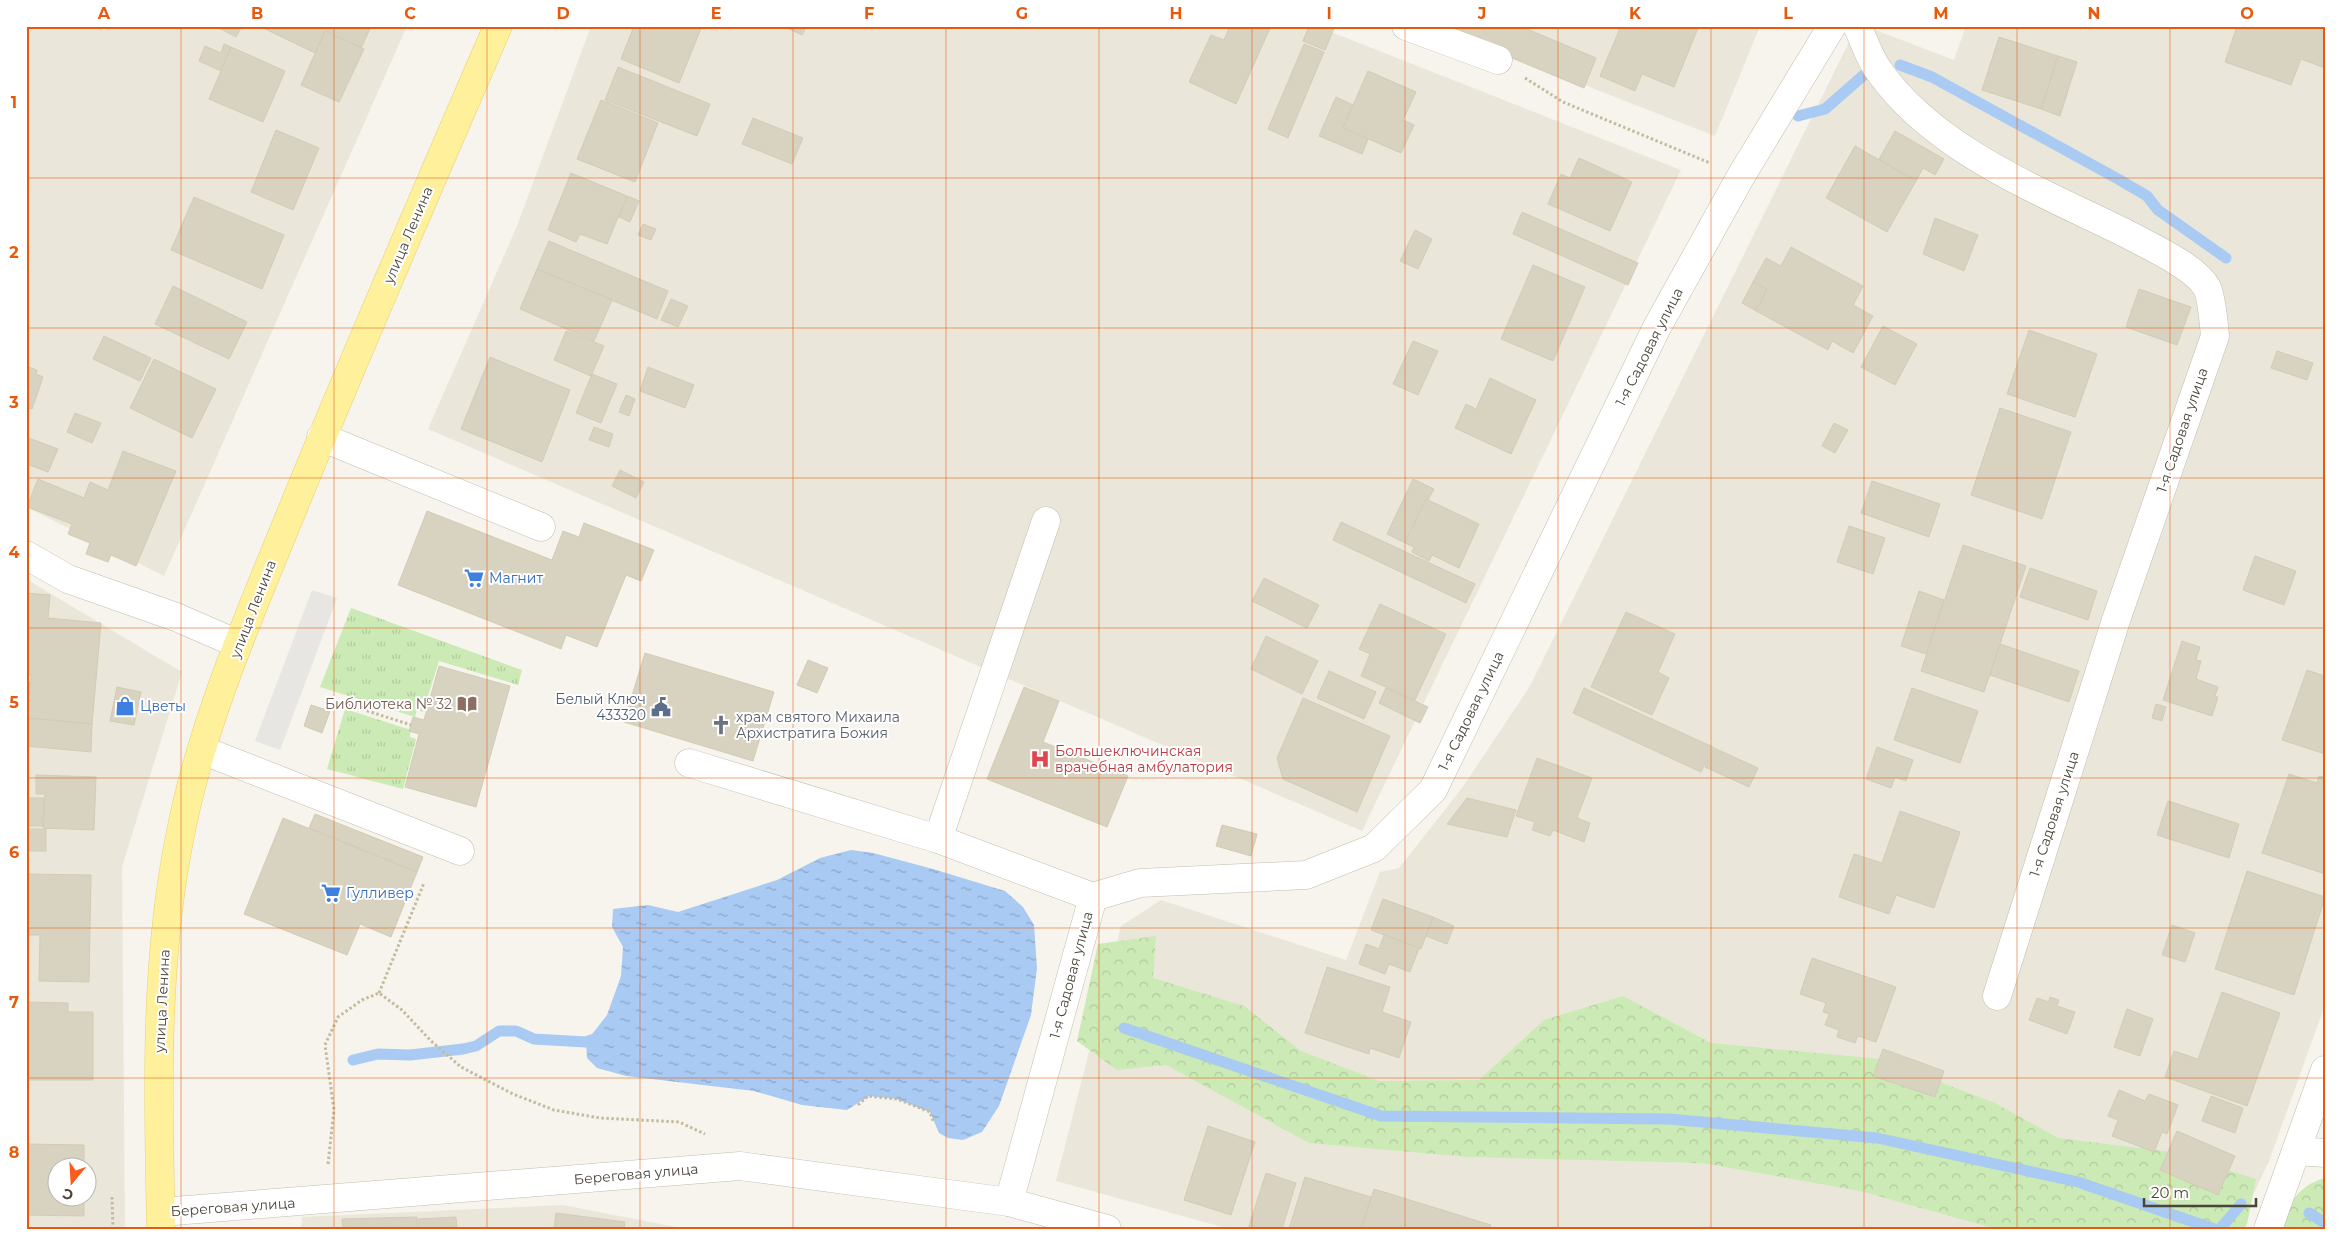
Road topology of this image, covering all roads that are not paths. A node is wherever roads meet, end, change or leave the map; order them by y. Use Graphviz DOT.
graph roads {
  1 [pos="498,26"];
  2 [pos="1406,26"];
  3 [pos="1832,26"];
  4 [pos="1857,26"];
  5 [pos="1498,60"];
  6 [pos="321,437"];
  7 [pos="1046,521"];
  8 [pos="541,527"];
  9 [pos="26,555"];
  10 [pos="238,644"];
  11 [pos="202,750"];
  12 [pos="689,763"];
  13 [pos="938,839"];
  14 [pos="460,851"];
  15 [pos="1093,897"];
  16 [pos="1997,996"];
  17 [pos="2325,1070"];
  18 [pos="2296,1151"];
  19 [pos="2325,1154"];
  20 [pos="1009,1202"];
  21 [pos="161,1220"];
  22 [pos="1107,1229"];
  23 [pos="2268,1229"];
  1 -- 6 [label="main road, улица Ленина"];
  2 -- 5 [label="street"];
  3 -- 15 [label="street, 1-я Садовая улица"];
  4 -- 16 [label="street, 1-я Садовая улица"];
  6 -- 8 [label="street"];
  6 -- 10 [label="main road, улица Ленина"];
  7 -- 13 [label="street"];
  9 -- 10 [label="street"];
  10 -- 11 [label="main road, улица Ленина"];
  11 -- 14 [label="street"];
  11 -- 21 [label="main road, улица Ленина"];
  12 -- 13 [label="street"];
  13 -- 15 [label="street"];
  15 -- 20 [label="street, 1-я Садовая улица"];
  17 -- 18 [label="street"];
  18 -- 19 [label="street"];
  18 -- 23 [label="street"];
  20 -- 21 [label="street, Береговая улица"];
  20 -- 22 [label="street, Береговая улица"];
}
